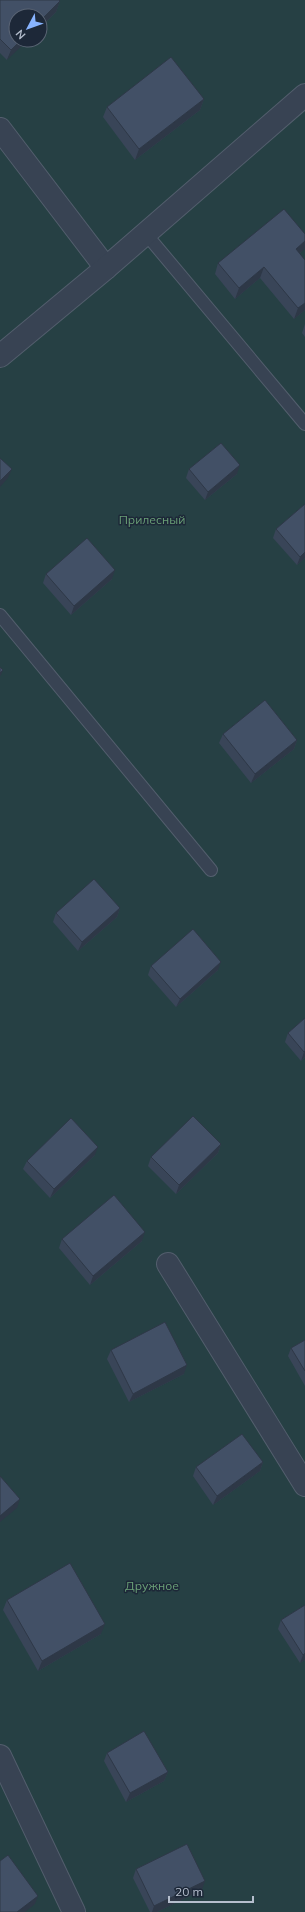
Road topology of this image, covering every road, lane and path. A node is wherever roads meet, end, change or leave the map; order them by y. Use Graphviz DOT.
graph roads {
  1 [pos="305,95"];
  2 [pos="0,130"];
  3 [pos="146,234"];
  4 [pos="106,268"];
  5 [pos="0,356"];
  6 [pos="305,424"];
  7 [pos="0,615"];
  8 [pos="211,870"];
  9 [pos="168,1264"];
  10 [pos="305,1485"];
  11 [pos="0,1756"];
  12 [pos="74,1912"];
  1 -- 3 [label="street"];
  2 -- 4 [label="street"];
  3 -- 4 [label="street"];
  3 -- 6 [label="lane"];
  4 -- 5 [label="street"];
  7 -- 8 [label="lane"];
  9 -- 10 [label="street"];
  11 -- 12 [label="street"];
}
